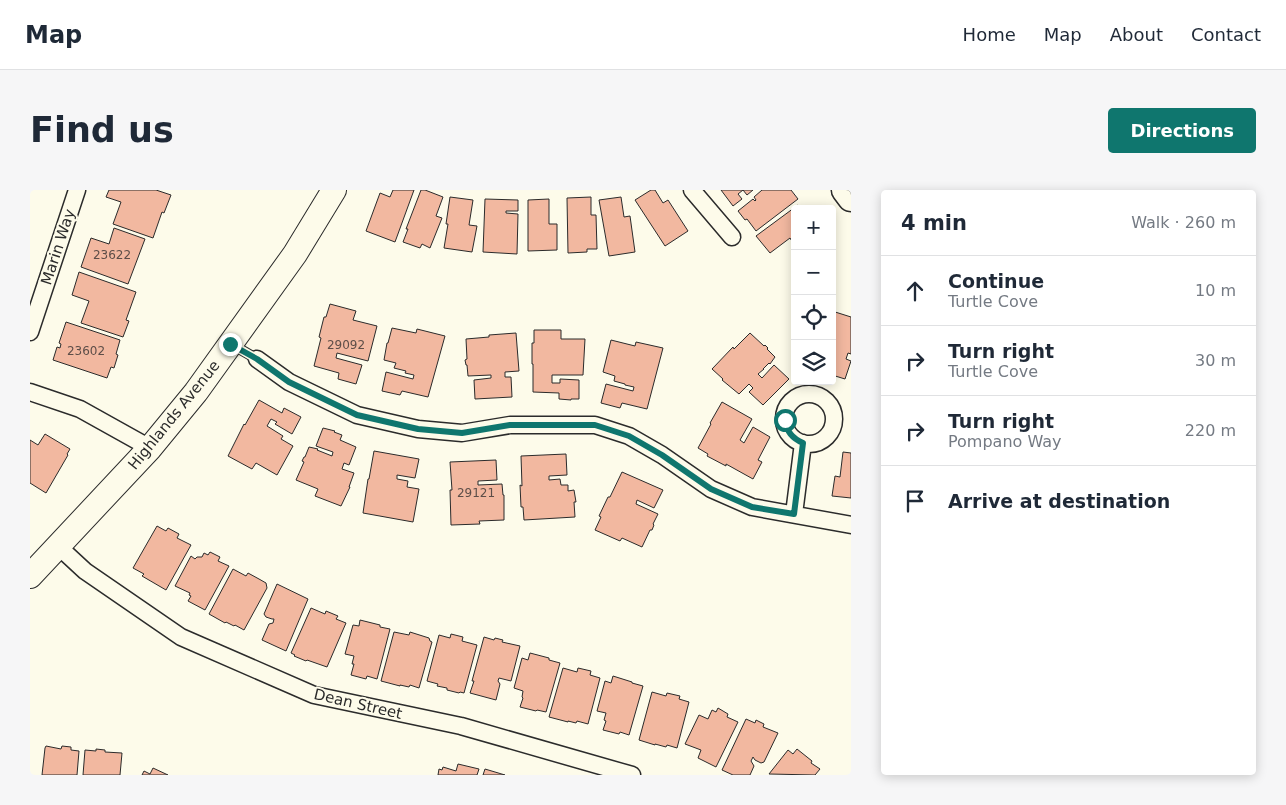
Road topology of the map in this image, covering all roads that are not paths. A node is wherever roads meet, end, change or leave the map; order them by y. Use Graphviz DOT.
graph roads {
  1 [pos="77,190"];
  2 [pos="334,190"];
  3 [pos="692,190"];
  4 [pos="845,190"];
  5 [pos="851,198"];
  6 [pos="732,237"];
  7 [pos="30,332"];
  8 [pos="230,344"];
  9 [pos="257,359"];
  10 [pos="30,392"];
  11 [pos="803,443"];
  12 [pos="150,448"];
  13 [pos="794,514"];
  14 [pos="851,525"];
  15 [pos="58,546"];
  16 [pos="30,576"];
  17 [pos="632,775"];
  1 -- 7 [label="street, Marin Way"];
  2 -- 8 [label="main road, Highlands Avenue"];
  3 -- 6 [label="street"];
  4 -- 5 [label="main road"];
  8 -- 9 [label="lane"];
  8 -- 12 [label="main road, Highlands Avenue"];
  9 -- 13 [label="street"];
  10 -- 12 [label="street"];
  11 -- 13 [label="street"];
  12 -- 15 [label="main road, Highlands Avenue"];
  13 -- 14 [label="street"];
  15 -- 16 [label="main road, Highlands Avenue"];
  15 -- 17 [label="street, Dean Street"];
}
